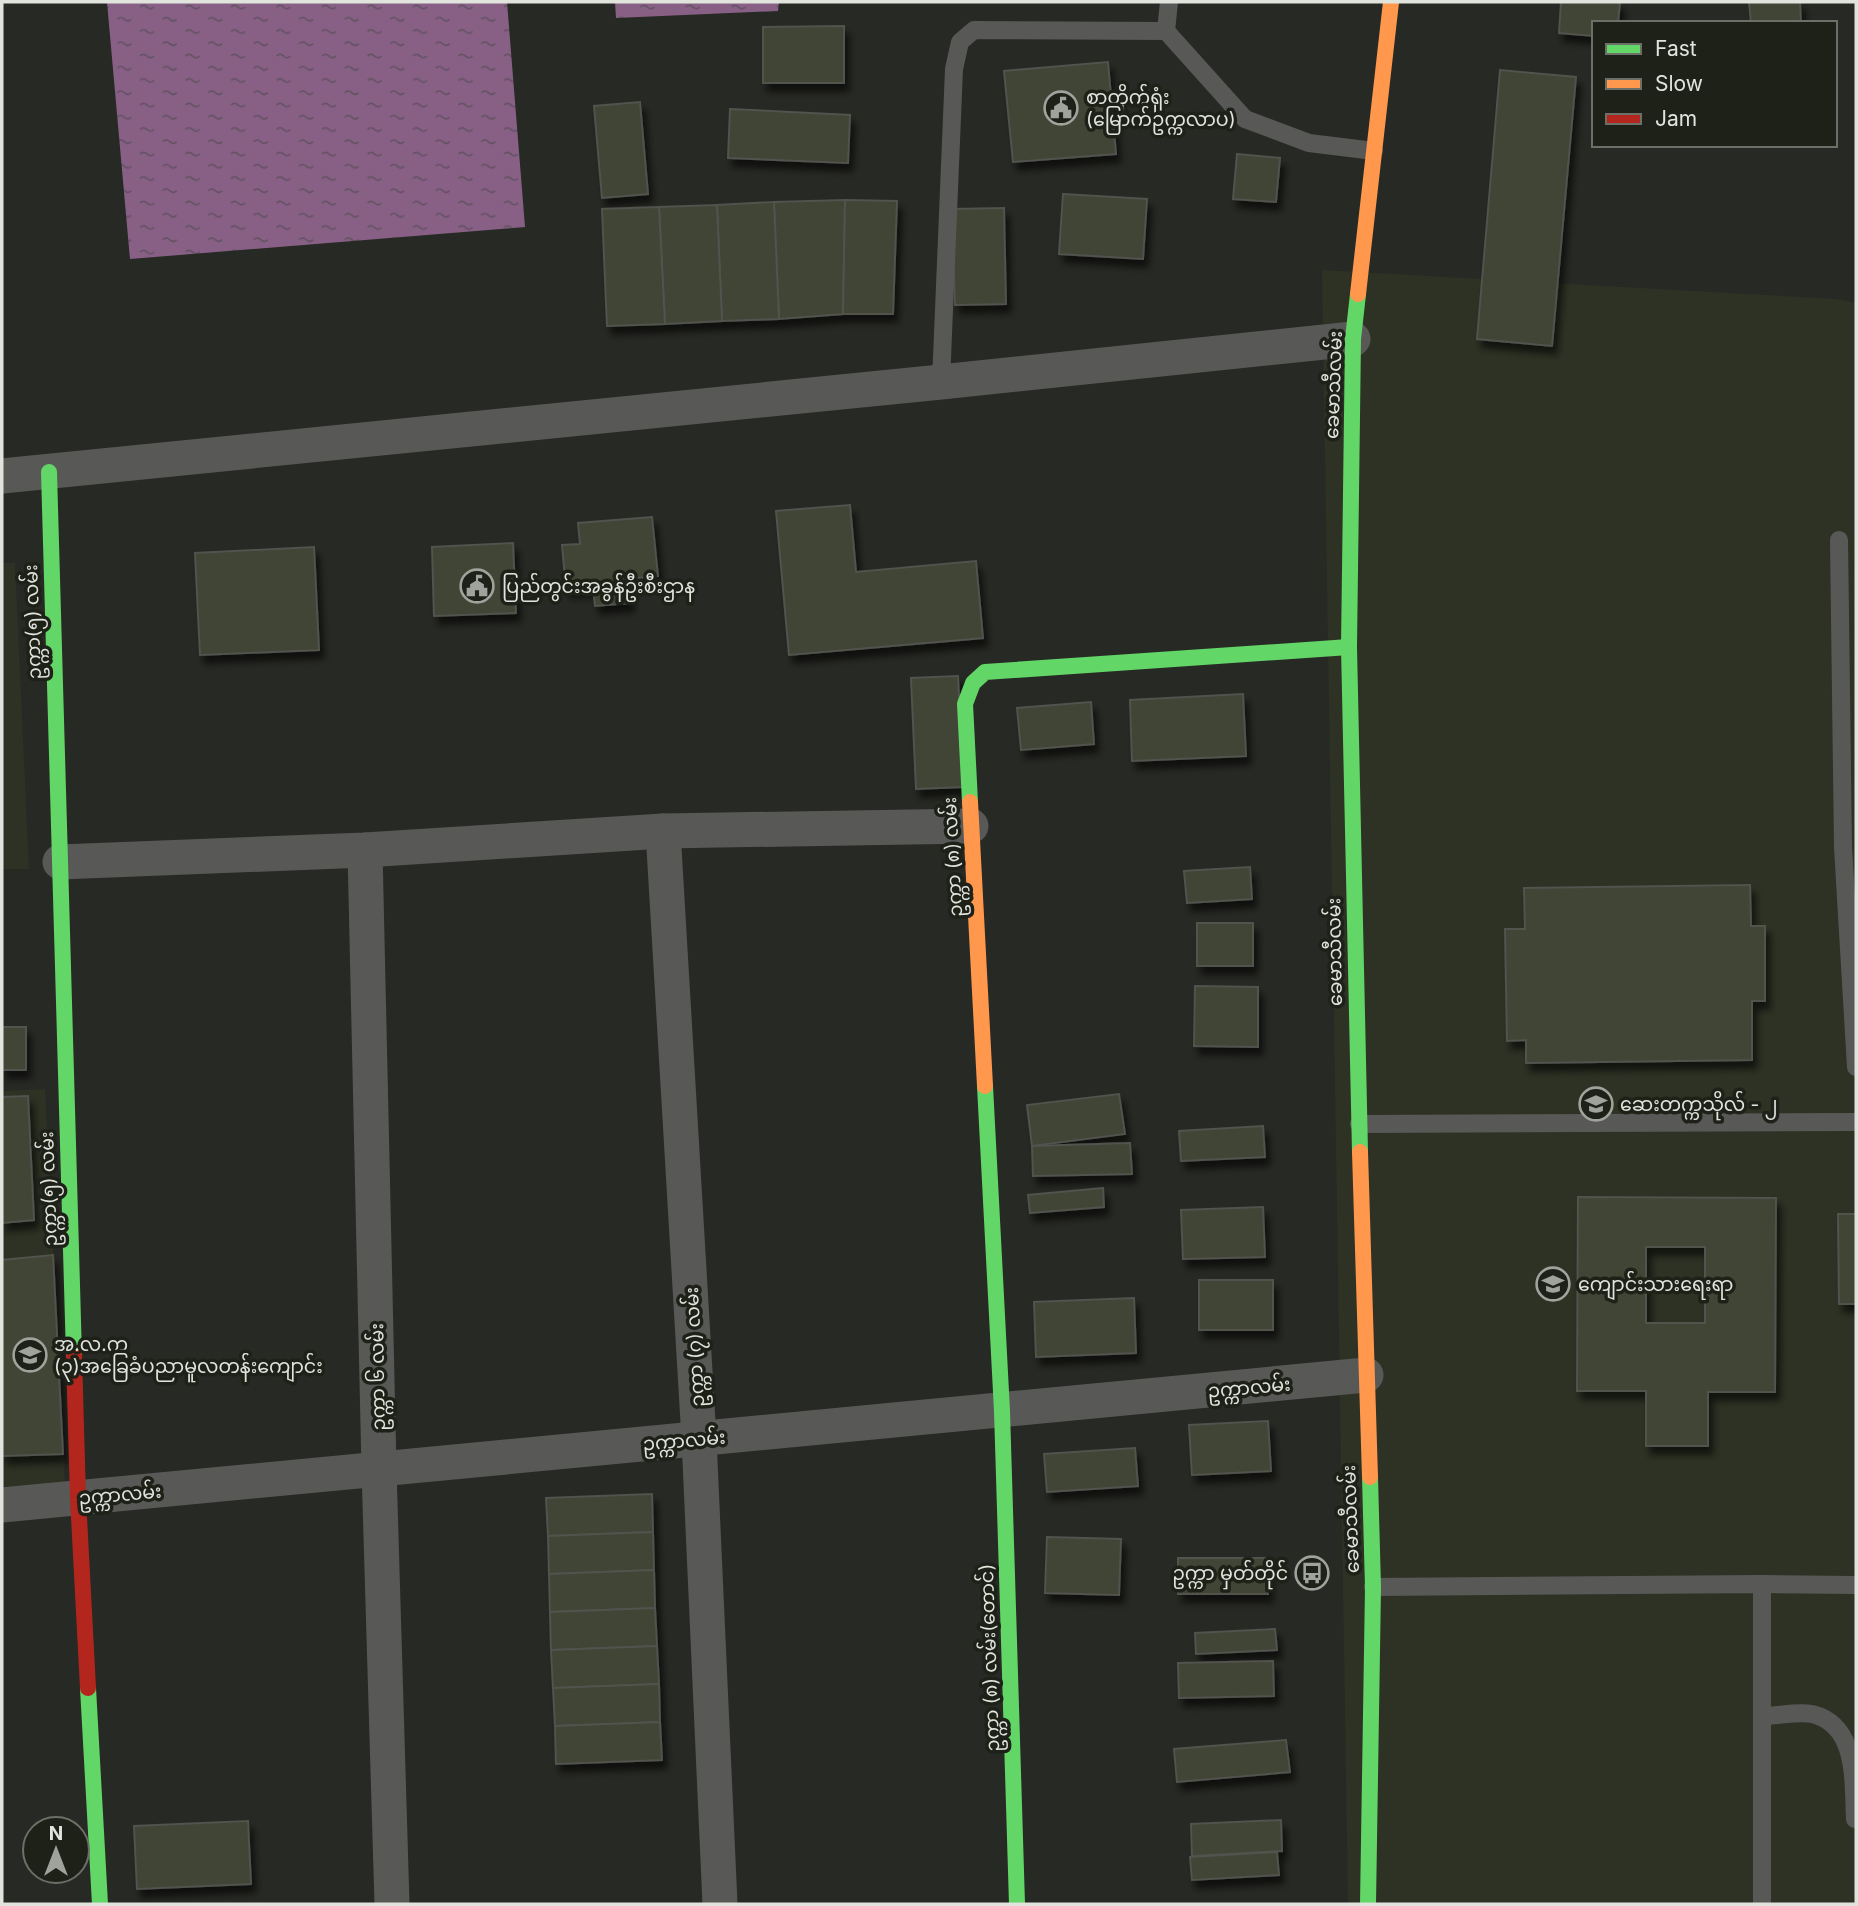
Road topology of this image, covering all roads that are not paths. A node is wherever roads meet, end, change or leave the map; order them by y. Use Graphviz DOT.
graph roads {
  1 [pos="1169,2"];
  2 [pos="1391,2"];
  3 [pos="1166,32"];
  4 [pos="1374,151"];
  5 [pos="1353,339"];
  6 [pos="941,383"];
  7 [pos="49,472"];
  8 [pos="2,476"];
  9 [pos="1839,540"];
  10 [pos="1349,647"];
  11 [pos="971,826"];
  12 [pos="663,831"];
  13 [pos="365,850"];
  14 [pos="60,862"];
  15 [pos="1856,1068"];
  16 [pos="1856,1122"];
  17 [pos="1359,1124"];
  18 [pos="1366,1376"];
  19 [pos="1002,1410"];
  20 [pos="699,1439"];
  21 [pos="379,1469"];
  22 [pos="78,1498"];
  23 [pos="2,1505"];
  24 [pos="1762,1584"];
  25 [pos="1856,1585"];
  26 [pos="1373,1587"];
  27 [pos="1763,1716"];
  28 [pos="1855,1819"];
  29 [pos="100,1904"];
  30 [pos="392,1904"];
  31 [pos="720,1904"];
  32 [pos="1017,1904"];
  33 [pos="1368,1904"];
  34 [pos="1762,1904"];
  1 -- 3 [label="lane"];
  2 -- 4 [label="street, ခေမာသီလမ်း"];
  3 -- 4 [label="lane"];
  3 -- 6 [label="lane"];
  4 -- 5 [label="street, ခေမာသီလမ်း"];
  5 -- 6 [label="street"];
  5 -- 10 [label="street, ခေမာသီလမ်း"];
  6 -- 7 [label="street"];
  7 -- 8 [label="street"];
  7 -- 14 [label="street, ဥက္ကာ(၅) လမ်း"];
  9 -- 15 [label="lane"];
  10 -- 11 [label="street, ဥက္ကာ (၈) လမ်း"];
  10 -- 17 [label="street, ခေမာသီလမ်း"];
  11 -- 12 [label="street"];
  11 -- 19 [label="street, ဥက္ကာ (၈) လမ်း"];
  12 -- 13 [label="street"];
  12 -- 20 [label="street, ဥက္ကာ (၇) လမ်း"];
  13 -- 14 [label="street"];
  13 -- 21 [label="street, ဥက္ကာ ၆ လမ်း"];
  14 -- 22 [label="street, ဥက္ကာ(၅) လမ်း"];
  16 -- 17 [label="lane"];
  17 -- 18 [label="street, ခေမာသီလမ်း"];
  18 -- 19 [label="street, ဥက္ကာလမ်း"];
  18 -- 26 [label="street, ခေမာသီလမ်း"];
  19 -- 20 [label="street, ဥက္ကာလမ်း"];
  19 -- 32 [label="street, ဥက္ကာ (၈) လမ်း(တောင်)"];
  20 -- 21 [label="street, ဥက္ကာလမ်း"];
  20 -- 31 [label="street, ဥက္ကာ (၇) လမ်း"];
  21 -- 22 [label="street, ဥက္ကာလမ်း"];
  21 -- 30 [label="street, ဥက္ကာ ၆ လမ်း"];
  22 -- 23 [label="street, ဥက္ကာလမ်း"];
  22 -- 29 [label="street, ဥက္ကာ(၅) လမ်း"];
  24 -- 25 [label="lane"];
  24 -- 26 [label="lane"];
  24 -- 27 [label="lane"];
  26 -- 33 [label="street, ခေမာသီလမ်း"];
  27 -- 28 [label="lane"];
  27 -- 34 [label="lane"];
}
